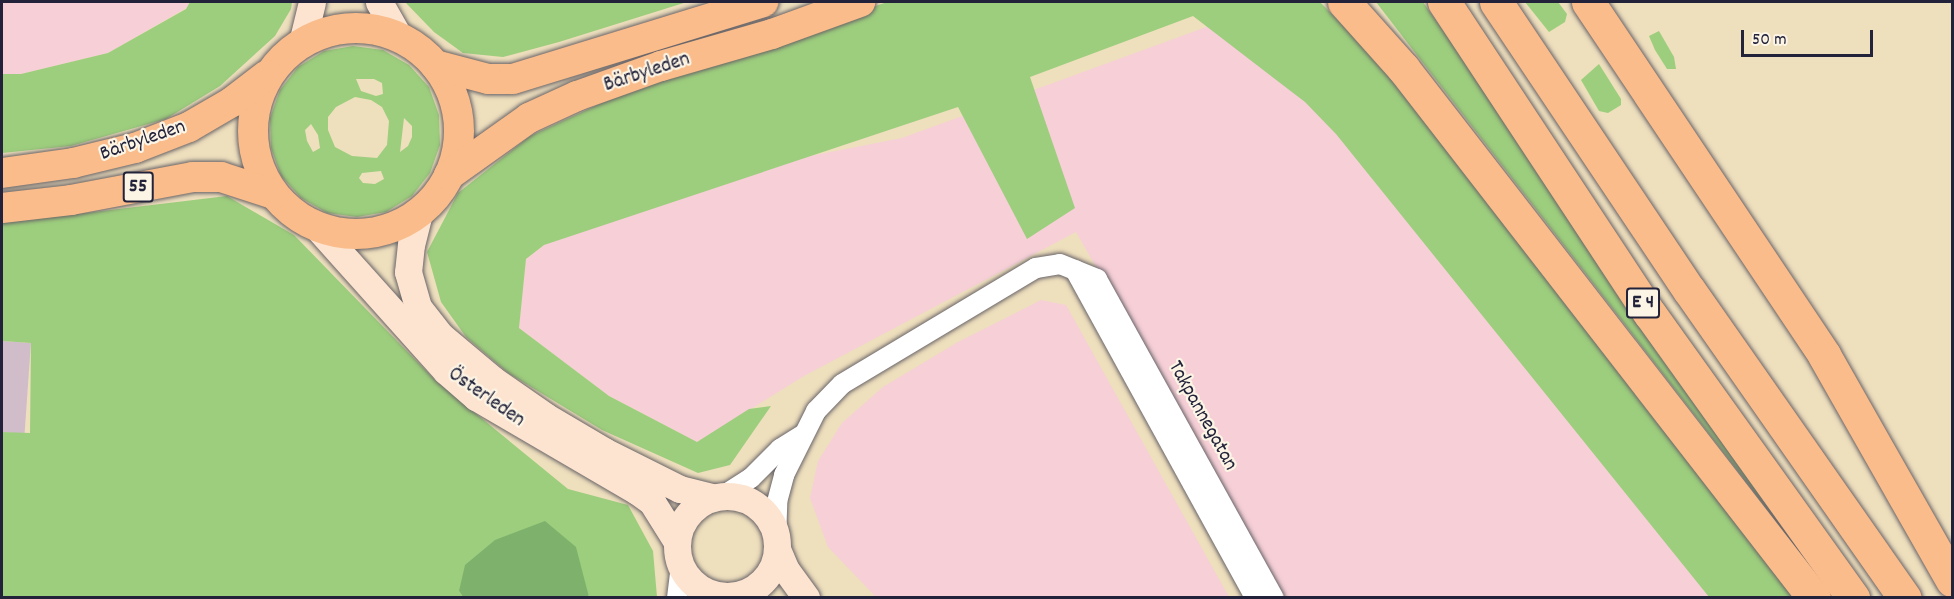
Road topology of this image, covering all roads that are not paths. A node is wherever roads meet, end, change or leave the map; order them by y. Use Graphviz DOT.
graph roads {
  1 [pos="312,2"];
  2 [pos="379,2"];
  3 [pos="763,2"];
  4 [pos="860,2"];
  5 [pos="1344,2"];
  6 [pos="1444,2"];
  7 [pos="1496,2"];
  8 [pos="1588,2"];
  9 [pos="399,37"];
  10 [pos="302,43"];
  11 [pos="435,65"];
  12 [pos="270,73"];
  13 [pos="2,173"];
  14 [pos="449,175"];
  15 [pos="273,194"];
  16 [pos="2,208"];
  17 [pos="419,213"];
  18 [pos="316,226"];
  19 [pos="1075,270"];
  20 [pos="802,435"];
  21 [pos="718,496"];
  22 [pos="776,544"];
  23 [pos="679,553"];
  24 [pos="1953,580"];
  25 [pos="732,596"];
  26 [pos="677,597"];
  27 [pos="806,597"];
  28 [pos="1255,597"];
  29 [pos="1274,597"];
  30 [pos="1814,597"];
  31 [pos="1852,597"];
  32 [pos="1905,597"];
  1 -- 10 [label="main road"];
  2 -- 9 [label="main road"];
  3 -- 11 [label="main road, Bärbyleden"];
  4 -- 14 [label="main road, Bärbyleden"];
  5 -- 30 [label="highway"];
  6 -- 31 [label="highway, E 4"];
  7 -- 32 [label="highway, E 4"];
  8 -- 24 [label="highway"];
  9 -- 10 [label="main road"];
  9 -- 11 [label="main road"];
  10 -- 12 [label="main road"];
  11 -- 14 [label="main road"];
  12 -- 13 [label="main road, Bärbyleden / 55"];
  12 -- 15 [label="main road"];
  14 -- 17 [label="main road"];
  15 -- 16 [label="main road, Bärbyleden / 55"];
  15 -- 18 [label="main road"];
  17 -- 18 [label="main road"];
  17 -- 21 [label="main road, Österleden"];
  18 -- 23 [label="main road, Österleden"];
  19 -- 20 [label="street, Takpannegatan"];
  19 -- 28 [label="street, Takpannegatan"];
  19 -- 29 [label="street, Takpannegatan"];
  20 -- 21 [label="street, Takpannegatan"];
  20 -- 22 [label="street, Takpannegatan"];
  21 -- 22 [label="main road"];
  21 -- 23 [label="main road"];
  22 -- 25 [label="main road"];
  22 -- 27 [label="main road"];
  23 -- 25 [label="main road"];
  23 -- 26 [label="street"];
}
